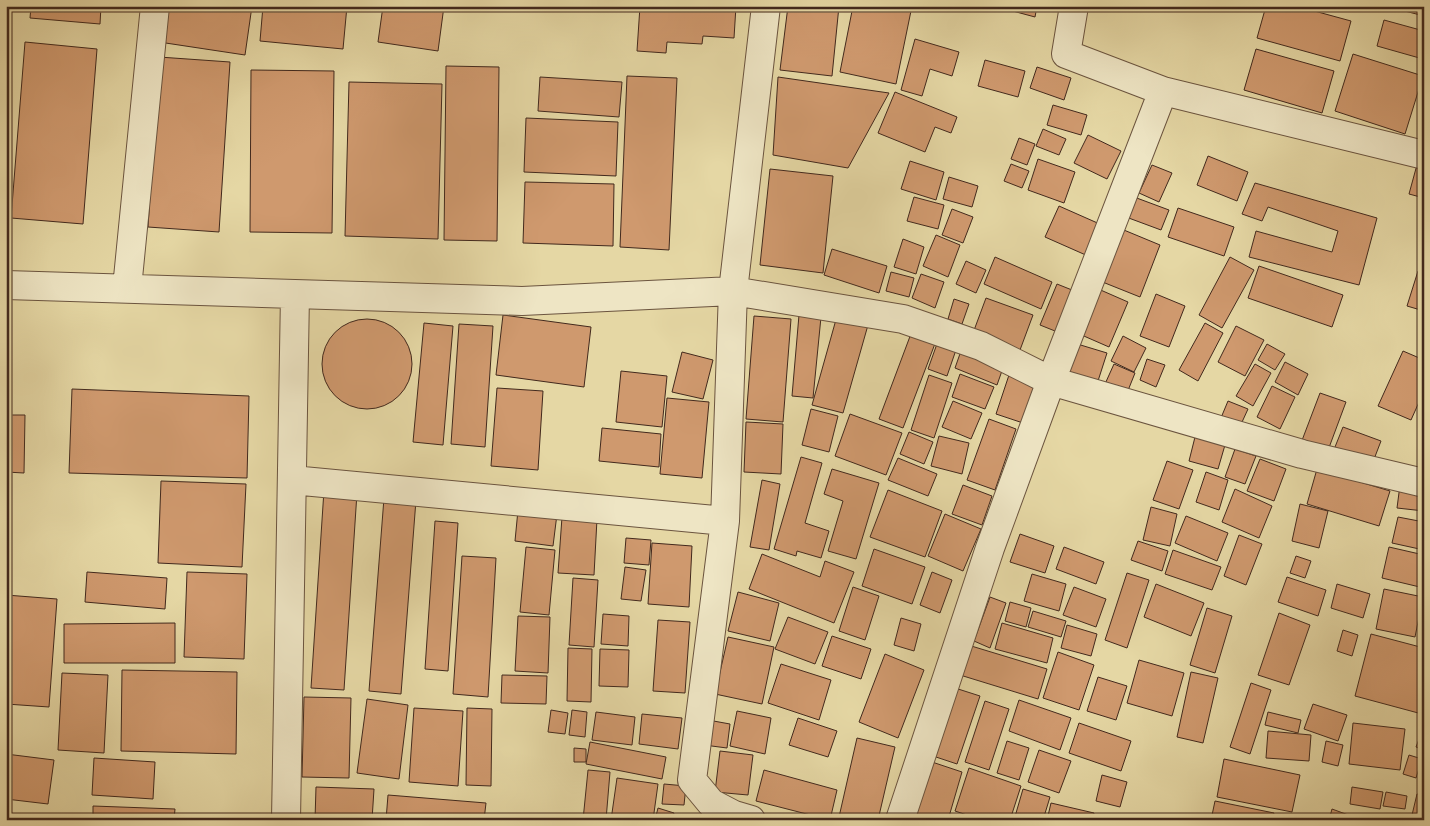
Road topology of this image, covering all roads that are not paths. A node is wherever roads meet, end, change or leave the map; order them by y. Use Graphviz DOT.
graph roads {
  1 [pos="155,6"];
  2 [pos="766,6"];
  3 [pos="1074,6"];
  4 [pos="1163,91"];
  5 [pos="1424,155"];
  6 [pos="6,285"];
  7 [pos="127,288"];
  8 [pos="733,290"];
  9 [pos="295,294"];
  10 [pos="1051,381"];
  11 [pos="292,480"];
  12 [pos="1424,483"];
  13 [pos="725,521"];
  14 [pos="286,820"];
  15 [pos="751,820"];
  16 [pos="900,820"];
  1 -- 7 [label="street"];
  2 -- 8 [label="street"];
  3 -- 4 [label="street"];
  4 -- 5 [label="street"];
  4 -- 10 [label="street"];
  6 -- 7 [label="street"];
  7 -- 9 [label="street"];
  8 -- 9 [label="street"];
  8 -- 10 [label="street"];
  8 -- 13 [label="street"];
  9 -- 11 [label="street"];
  10 -- 12 [label="street"];
  10 -- 16 [label="street"];
  11 -- 13 [label="street"];
  11 -- 14 [label="street"];
  13 -- 15 [label="street"];
}
